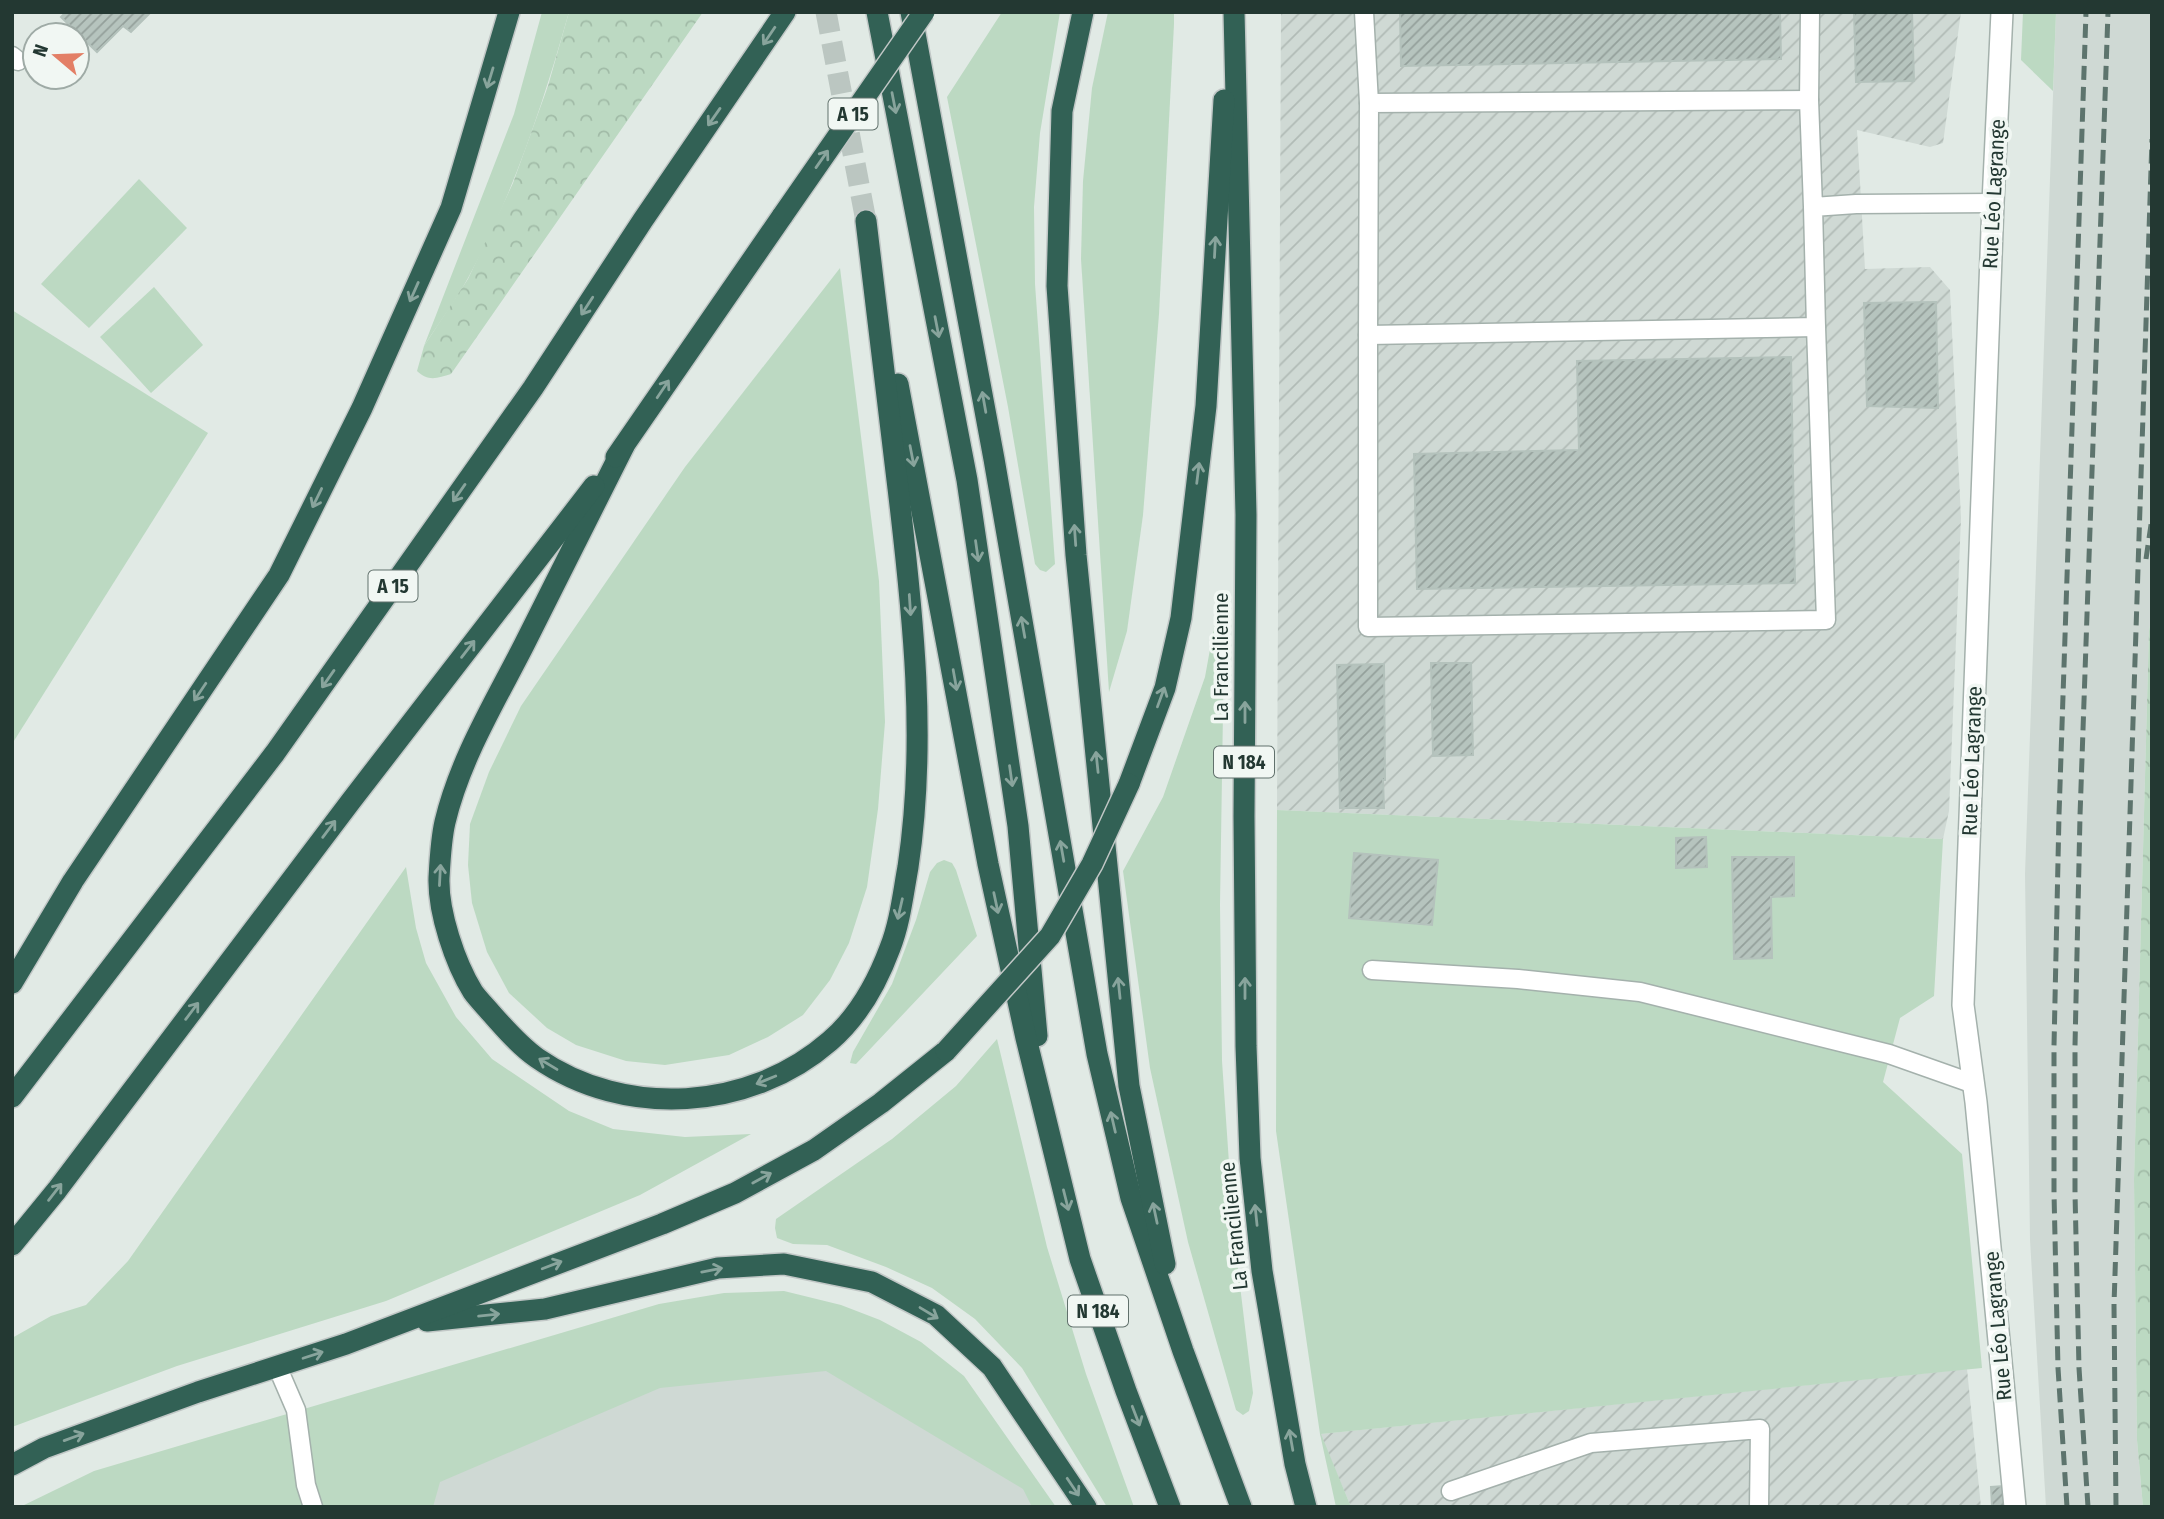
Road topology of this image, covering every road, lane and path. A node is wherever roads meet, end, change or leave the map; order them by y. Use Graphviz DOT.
graph roads {
  1 [pos="509,12"];
  2 [pos="785,12"];
  3 [pos="877,12"];
  4 [pos="911,12"];
  5 [pos="924,12"];
  6 [pos="1083,12"];
  7 [pos="1232,12"];
  8 [pos="1364,12"];
  9 [pos="1810,12"];
  10 [pos="2002,12"];
  11 [pos="1809,100"];
  12 [pos="1369,103"];
  13 [pos="1993,202"];
  14 [pos="1813,206"];
  15 [pos="1816,327"];
  16 [pos="1368,335"];
  17 [pos="624,446"];
  18 [pos="1372,970"];
  19 [pos="12,983"];
  20 [pos="1974,1084"];
  21 [pos="12,1097"];
  22 [pos="1043,1110"];
  23 [pos="12,1245"];
  24 [pos="397,1324"];
  25 [pos="1183,1352"];
  26 [pos="277,1366"];
  27 [pos="12,1465"];
  28 [pos="1451,1491"];
  29 [pos="313,1507"];
  30 [pos="1086,1507"];
  31 [pos="1170,1507"];
  32 [pos="1241,1507"];
  33 [pos="1306,1507"];
  34 [pos="1759,1507"];
  35 [pos="2015,1507"];
  1 -- 19 [label="highway, one-way"];
  2 -- 21 [label="highway, A 15, one-way"];
  3 -- 22 [label="highway, one-way"];
  25 -- 4 [label="highway, one-way"];
  17 -- 5 [label="highway, A 15, one-way, bridge"];
  25 -- 6 [label="highway, one-way"];
  24 -- 7 [label="highway, one-way, bridge"];
  33 -- 7 [label="highway, La Francilienne / N 184, one-way"];
  8 -- 12 [label="lane"];
  9 -- 11 [label="lane"];
  10 -- 13 [label="street, Rue Léo Lagrange"];
  11 -- 12 [label="lane"];
  11 -- 14 [label="lane"];
  12 -- 16 [label="lane"];
  13 -- 14 [label="lane"];
  13 -- 20 [label="street, Rue Léo Lagrange"];
  14 -- 15 [label="lane"];
  15 -- 16 [label="lane"];
  15 -- 16 [label="lane"];
  17 -- 22 [label="highway, N 184"];
  23 -- 17 [label="highway, A 15, one-way"];
  18 -- 20 [label="lane"];
  20 -- 35 [label="street, Rue Léo Lagrange"];
  22 -- 31 [label="highway, N 184, one-way"];
  26 -- 24 [label="highway, one-way"];
  24 -- 30 [label="highway, one-way"];
  25 -- 32 [label="highway"];
  27 -- 26 [label="highway, one-way"];
  26 -- 29 [label="lane"];
  28 -- 34 [label="lane"];
}
